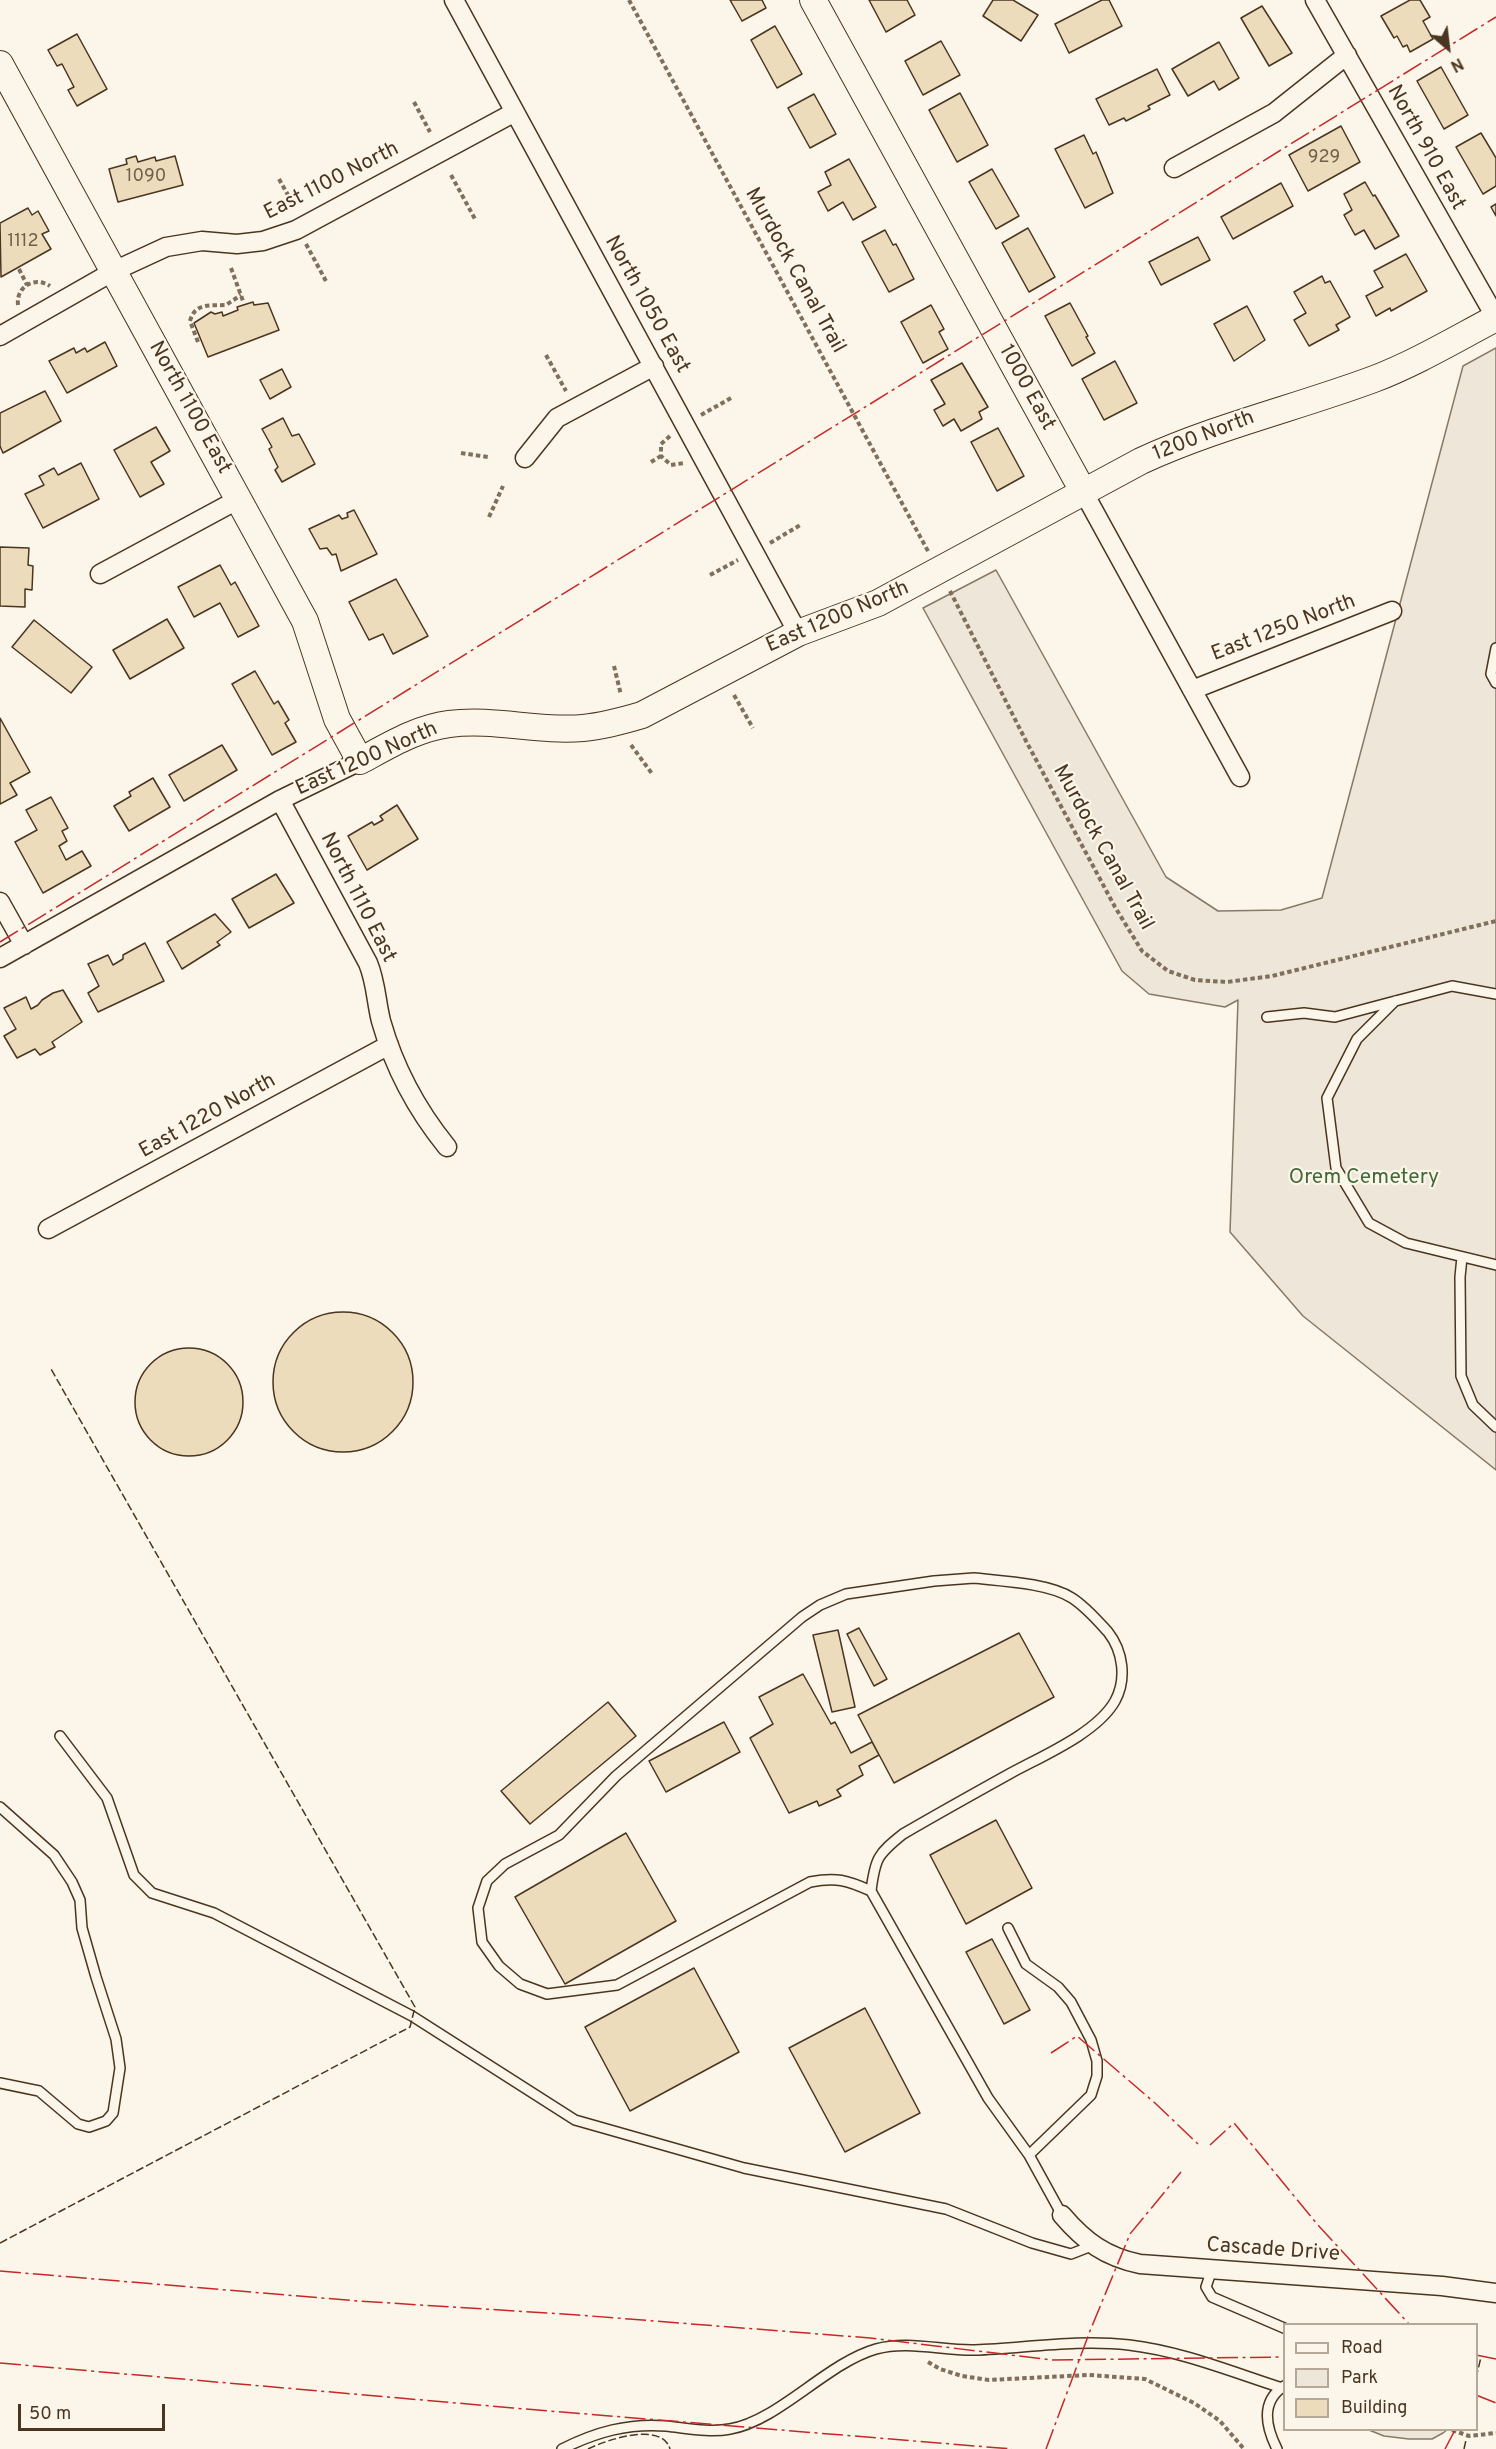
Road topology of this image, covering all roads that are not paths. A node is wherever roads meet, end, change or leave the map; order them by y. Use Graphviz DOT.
graph roads {
  1 [pos="454,0"];
  2 [pos="813,0"];
  3 [pos="1315,0"];
  4 [pos="1347,55"];
  5 [pos="0,64"];
  6 [pos="515,112"];
  7 [pos="1174,168"];
  8 [pos="114,272"];
  9 [pos="1496,318"];
  10 [pos="0,336"];
  11 [pos="654,366"];
  12 [pos="525,458"];
  13 [pos="1084,493"];
  14 [pos="239,499"];
  15 [pos="927,569"];
  16 [pos="100,574"];
  17 [pos="1392,611"];
  18 [pos="798,633"];
  19 [pos="1496,648"];
  20 [pos="1496,683"];
  21 [pos="1192,690"];
  22 [pos="360,761"];
  23 [pos="1240,777"];
  24 [pos="280,800"];
  25 [pos="0,902"];
  26 [pos="24,945"];
  27 [pos="0,958"];
  28 [pos="1496,994"];
  29 [pos="1395,1001"];
  30 [pos="1267,1017"];
  31 [pos="389,1045"];
  32 [pos="447,1147"];
  33 [pos="48,1229"];
  34 [pos="1462,1257"];
  35 [pos="1496,1265"];
  36 [pos="1496,1427"];
  37 [pos="60,1736"];
  38 [pos="0,1807"];
  39 [pos="871,1891"];
  40 [pos="1008,1928"];
  41 [pos="0,2083"];
  42 [pos="1029,2155"];
  43 [pos="1062,2215"];
  44 [pos="1094,2245"];
  45 [pos="1212,2270"];
  46 [pos="1496,2293"];
  47 [pos="1283,2328"];
  48 [pos="1283,2387"];
  49 [pos="562,2449"];
  50 [pos="1277,2449"];
  1 -- 6 [label="street, North 1050 East"];
  2 -- 13 [label="street, 1000 East"];
  3 -- 4 [label="street, North 910 East"];
  4 -- 7 [label="street"];
  4 -- 9 [label="street, North 910 East"];
  5 -- 8 [label="street, North 1100 East"];
  6 -- 8 [label="street, East 1100 North"];
  6 -- 11 [label="street, North 1050 East"];
  8 -- 10 [label="street, East 1100 North"];
  8 -- 14 [label="street, North 1100 East"];
  9 -- 13 [label="street, 1200 North"];
  11 -- 12 [label="street"];
  11 -- 18 [label="street, North 1050 East"];
  13 -- 15 [label="street, 1200 North"];
  13 -- 21 [label="street, 1000 East"];
  14 -- 16 [label="street"];
  14 -- 22 [label="street, North 1100 East"];
  15 -- 18 [label="street, East 1200 North"];
  17 -- 21 [label="street, East 1250 North"];
  18 -- 22 [label="street, East 1200 North"];
  19 -- 20 [label="lane"];
  21 -- 23 [label="street, 1000 East"];
  22 -- 24 [label="street, East 1200 North"];
  24 -- 26 [label="street, East 1200 North"];
  24 -- 31 [label="street, North 1110 East"];
  25 -- 26 [label="street"];
  26 -- 27 [label="street, East 1200 North"];
  28 -- 29 [label="lane"];
  29 -- 30 [label="lane"];
  29 -- 34 [label="lane"];
  31 -- 32 [label="street, North 1110 East"];
  31 -- 33 [label="street, East 1220 North"];
  34 -- 35 [label="lane"];
  34 -- 36 [label="lane"];
  37 -- 44 [label="lane"];
  38 -- 41 [label="lane"];
  39 -- 39 [label="lane"];
  39 -- 42 [label="lane"];
  40 -- 42 [label="lane"];
  42 -- 43 [label="lane"];
  43 -- 44 [label="street, Cascade Drive"];
  44 -- 45 [label="street, Cascade Drive"];
  45 -- 46 [label="street, Cascade Drive"];
  45 -- 47 [label="lane"];
  48 -- 49 [label="lane"];
  48 -- 50 [label="lane"];
}
